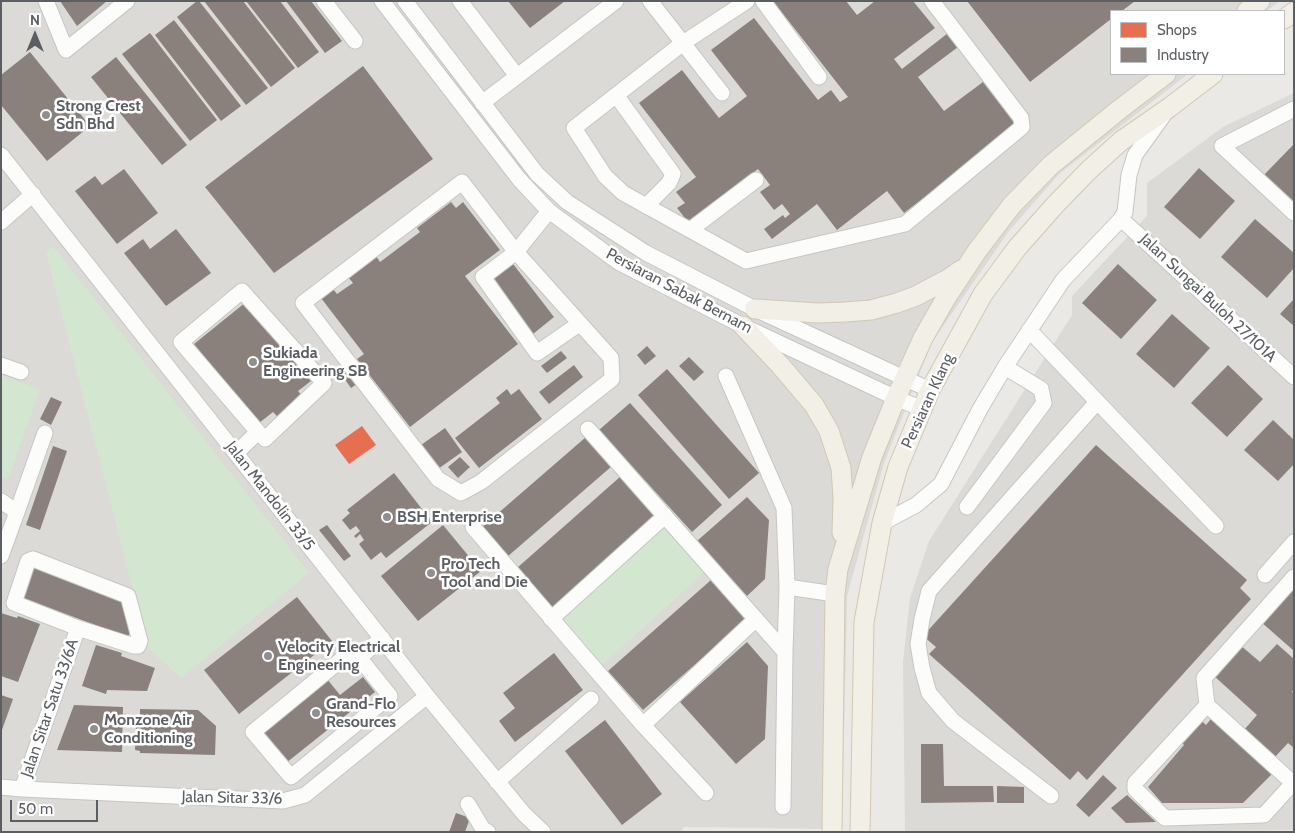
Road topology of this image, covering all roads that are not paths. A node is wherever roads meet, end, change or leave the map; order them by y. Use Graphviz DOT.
graph roads {
  1 [pos="46,1"];
  2 [pos="127,1"];
  3 [pos="324,1"];
  4 [pos="382,1"];
  5 [pos="405,1"];
  6 [pos="460,1"];
  7 [pos="616,1"];
  8 [pos="650,1"];
  9 [pos="747,1"];
  10 [pos="763,1"];
  11 [pos="932,1"];
  12 [pos="355,41"];
  13 [pos="683,44"];
  14 [pos="1165,75"];
  15 [pos="1212,75"];
  16 [pos="517,76"];
  17 [pos="819,77"];
  18 [pos="722,93"];
  19 [pos="616,95"];
  20 [pos="482,103"];
  21 [pos="1170,107"];
  22 [pos="1294,109"];
  23 [pos="1,155"];
  24 [pos="756,180"];
  25 [pos="33,194"];
  26 [pos="646,206"];
  27 [pos="549,211"];
  28 [pos="1294,213"];
  29 [pos="3,216"];
  30 [pos="1121,219"];
  31 [pos="690,230"];
  32 [pos="516,252"];
  33 [pos="971,262"];
  34 [pos="754,308"];
  35 [pos="579,324"];
  36 [pos="743,326"];
  37 [pos="1029,330"];
  38 [pos="1,366"];
  39 [pos="1005,367"];
  40 [pos="20,372"];
  41 [pos="726,376"];
  42 [pos="1294,377"];
  43 [pos="904,379"];
  44 [pos="930,390"];
  45 [pos="896,398"];
  46 [pos="1097,402"];
  47 [pos="922,409"];
  48 [pos="588,429"];
  49 [pos="258,432"];
  50 [pos="44,434"];
  51 [pos="236,454"];
  52 [pos="1,501"];
  53 [pos="967,507"];
  54 [pos="17,512"];
  55 [pos="665,516"];
  56 [pos="882,524"];
  57 [pos="1216,526"];
  58 [pos="473,527"];
  59 [pos="1294,542"];
  60 [pos="1,556"];
  61 [pos="838,569"];
  62 [pos="1265,575"];
  63 [pos="1294,577"];
  64 [pos="787,586"];
  65 [pos="835,594"];
  66 [pos="551,619"];
  67 [pos="756,619"];
  68 [pos="78,628"];
  69 [pos="382,638"];
  70 [pos="785,652"];
  71 [pos="358,658"];
  72 [pos="427,696"];
  73 [pos="591,699"];
  74 [pos="1208,704"];
  75 [pos="643,725"];
  76 [pos="497,782"];
  77 [pos="1294,783"];
  78 [pos="1,787"];
  79 [pos="22,789"];
  80 [pos="706,793"];
  81 [pos="1051,796"];
  82 [pos="468,804"];
  83 [pos="783,807"];
  84 [pos="540,831"];
  85 [pos="488,832"];
  86 [pos="832,832"];
  87 [pos="860,832"];
  1 -- 2 [label="street"];
  3 -- 12 [label="street"];
  4 -- 27 [label="street, Persiaran Sabak Bernam"];
  5 -- 20 [label="street, Persiaran Sabak Bernam"];
  6 -- 16 [label="street"];
  7 -- 16 [label="street"];
  8 -- 13 [label="street"];
  9 -- 13 [label="street"];
  10 -- 17 [label="street"];
  11 -- 31 [label="street"];
  13 -- 18 [label="street"];
  13 -- 19 [label="street"];
  14 -- 33 [label="main road, Persiaran Klang"];
  15 -- 21 [label="main road, Persiaran Klang"];
  16 -- 20 [label="street"];
  19 -- 26 [label="street"];
  19 -- 26 [label="street"];
  20 -- 34 [label="street, Persiaran Sabak Bernam"];
  21 -- 30 [label="street"];
  21 -- 44 [label="main road, Persiaran Klang"];
  22 -- 28 [label="street"];
  23 -- 25 [label="street, Jalan Mandolin 33/5"];
  24 -- 31 [label="street"];
  25 -- 29 [label="street"];
  25 -- 51 [label="street, Jalan Mandolin 33/5"];
  26 -- 31 [label="street"];
  27 -- 32 [label="street"];
  27 -- 36 [label="street, Persiaran Sabak Bernam"];
  30 -- 37 [label="street"];
  30 -- 42 [label="street, Jalan Sungai Buloh 27/101A"];
  32 -- 35 [label="street"];
  32 -- 35 [label="street"];
  32 -- 35 [label="street"];
  33 -- 34 [label="main road"];
  33 -- 43 [label="main road, Persiaran Klang"];
  34 -- 43 [label="street, Persiaran Sabak Bernam"];
  36 -- 45 [label="street, Persiaran Sabak Bernam"];
  36 -- 61 [label="main road"];
  37 -- 39 [label="street"];
  37 -- 46 [label="street"];
  38 -- 40 [label="street"];
  39 -- 53 [label="street"];
  39 -- 56 [label="street"];
  41 -- 64 [label="street"];
  43 -- 44 [label="street, Persiaran Sabak Bernam"];
  43 -- 45 [label="main road, Persiaran Klang"];
  44 -- 47 [label="main road, Persiaran Klang"];
  45 -- 47 [label="street, Persiaran Sabak Bernam"];
  45 -- 61 [label="main road, Persiaran Klang"];
  46 -- 57 [label="street"];
  46 -- 81 [label="street"];
  47 -- 56 [label="main road, Persiaran Klang"];
  48 -- 55 [label="street"];
  49 -- 49 [label="street"];
  49 -- 51 [label="street"];
  50 -- 54 [label="street"];
  51 -- 69 [label="street, Jalan Mandolin 33/5"];
  52 -- 54 [label="street"];
  54 -- 60 [label="street"];
  55 -- 66 [label="street"];
  55 -- 67 [label="street"];
  56 -- 87 [label="main road, Persiaran Klang"];
  58 -- 66 [label="street"];
  59 -- 62 [label="street"];
  61 -- 65 [label="main road, Persiaran Klang"];
  63 -- 74 [label="street"];
  64 -- 65 [label="street"];
  64 -- 70 [label="street"];
  65 -- 86 [label="main road, Persiaran Klang"];
  66 -- 75 [label="street"];
  67 -- 70 [label="street"];
  67 -- 75 [label="street"];
  68 -- 68 [label="street"];
  68 -- 79 [label="street, Jalan Sitar Satu 33/6A"];
  69 -- 71 [label="street"];
  69 -- 72 [label="street, Jalan Mandolin 33/5"];
  70 -- 83 [label="street"];
  71 -- 71 [label="street"];
  72 -- 76 [label="street, Jalan Mandolin 33/5"];
  72 -- 79 [label="street, Jalan Sitar 33/6"];
  73 -- 76 [label="street"];
  74 -- 77 [label="street"];
  74 -- 77 [label="street"];
  75 -- 80 [label="street"];
  76 -- 84 [label="street, Jalan Mandolin 33/5"];
  78 -- 79 [label="street, Jalan Sitar 33/6"];
  82 -- 85 [label="street"];
}
